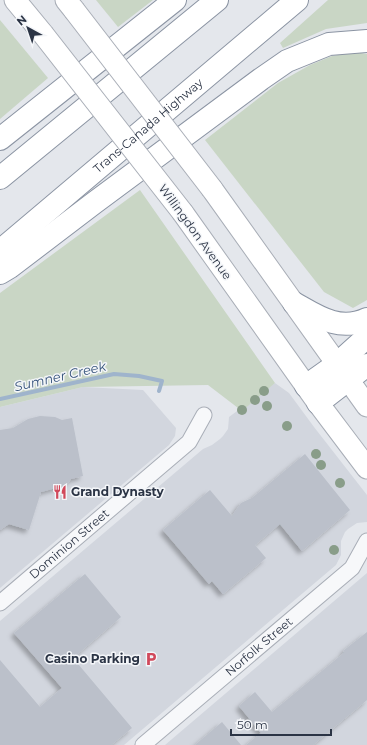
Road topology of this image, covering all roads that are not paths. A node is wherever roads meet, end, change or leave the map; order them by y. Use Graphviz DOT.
graph roads {
  1 [pos="15,0"];
  2 [pos="175,0"];
  3 [pos="217,0"];
  4 [pos="297,0"];
  5 [pos="70,5"];
  6 [pos="367,41"];
  7 [pos="0,139"];
  8 [pos="0,178"];
  9 [pos="0,251"];
  10 [pos="0,273"];
  11 [pos="294,302"];
  12 [pos="367,319"];
  13 [pos="367,336"];
  14 [pos="367,365"];
  15 [pos="343,372"];
  16 [pos="312,394"];
  17 [pos="367,406"];
  18 [pos="204,415"];
  19 [pos="367,468"];
  20 [pos="367,541"];
  21 [pos="0,603"];
  22 [pos="143,745"];
  1 -- 16 [label="main road, Willingdon Avenue, bridge"];
  2 -- 7 [label="highway"];
  3 -- 8 [label="highway"];
  4 -- 9 [label="highway, Trans-Canada Highway"];
  5 -- 11 [label="main road, bridge"];
  6 -- 10 [label="highway"];
  11 -- 12 [label="highway"];
  11 -- 15 [label="main road"];
  13 -- 15 [label="highway"];
  14 -- 15 [label="highway"];
  15 -- 16 [label="highway"];
  15 -- 17 [label="main road"];
  16 -- 19 [label="main road, Willingdon Avenue"];
  18 -- 21 [label="street, Dominion Street"];
  20 -- 22 [label="street, Norfolk Street"];
}
